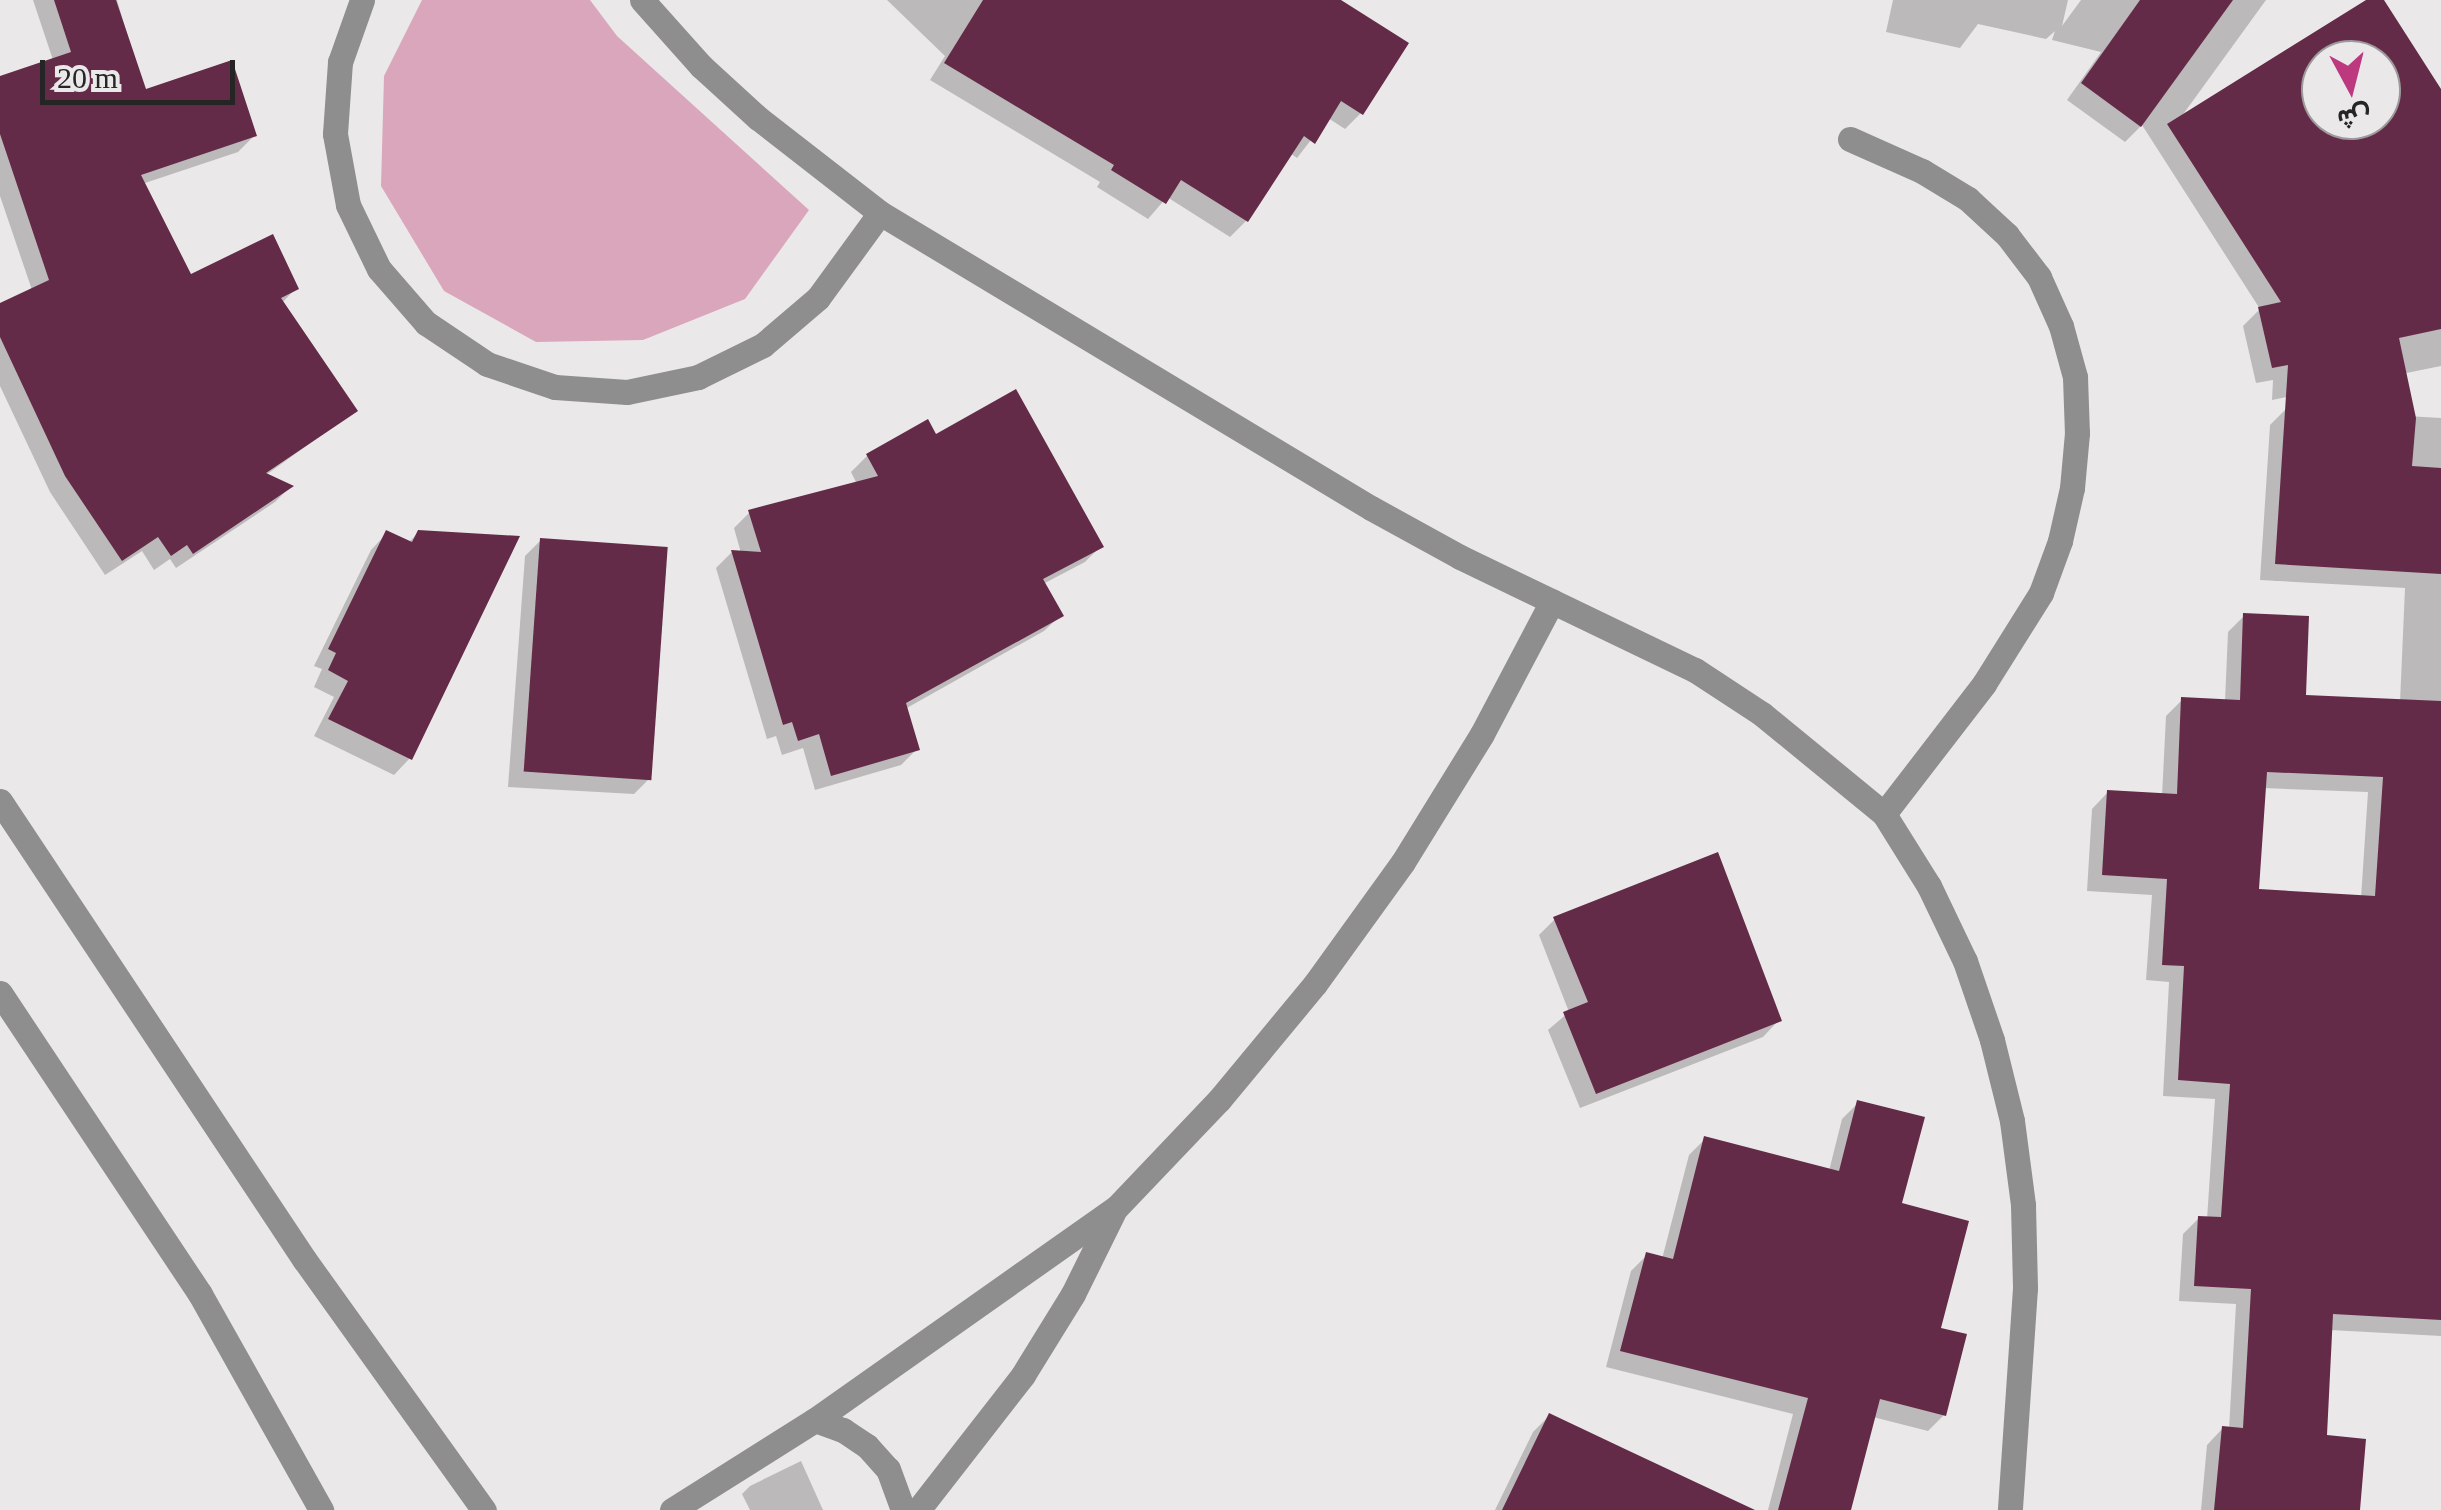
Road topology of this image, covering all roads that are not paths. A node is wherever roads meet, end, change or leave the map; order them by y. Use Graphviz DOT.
graph roads {
  1 [pos="362,0"];
  2 [pos="642,0"];
  3 [pos="1850,139"];
  4 [pos="880,213"];
  5 [pos="1552,602"];
  6 [pos="0,801"];
  7 [pos="1884,814"];
  8 [pos="0,993"];
  9 [pos="1116,1208"];
  10 [pos="815,1420"];
  11 [pos="321,1510"];
  12 [pos="484,1510"];
  13 [pos="672,1510"];
  14 [pos="904,1510"];
  15 [pos="918,1510"];
  16 [pos="2010,1510"];
  1 -- 4 [label="street"];
  2 -- 4 [label="street"];
  3 -- 7 [label="street"];
  4 -- 5 [label="street"];
  5 -- 7 [label="street"];
  5 -- 9 [label="street"];
  6 -- 12 [label="street"];
  7 -- 16 [label="street"];
  8 -- 11 [label="street"];
  9 -- 10 [label="street"];
  9 -- 15 [label="street"];
  10 -- 13 [label="street"];
  10 -- 14 [label="street"];
}
